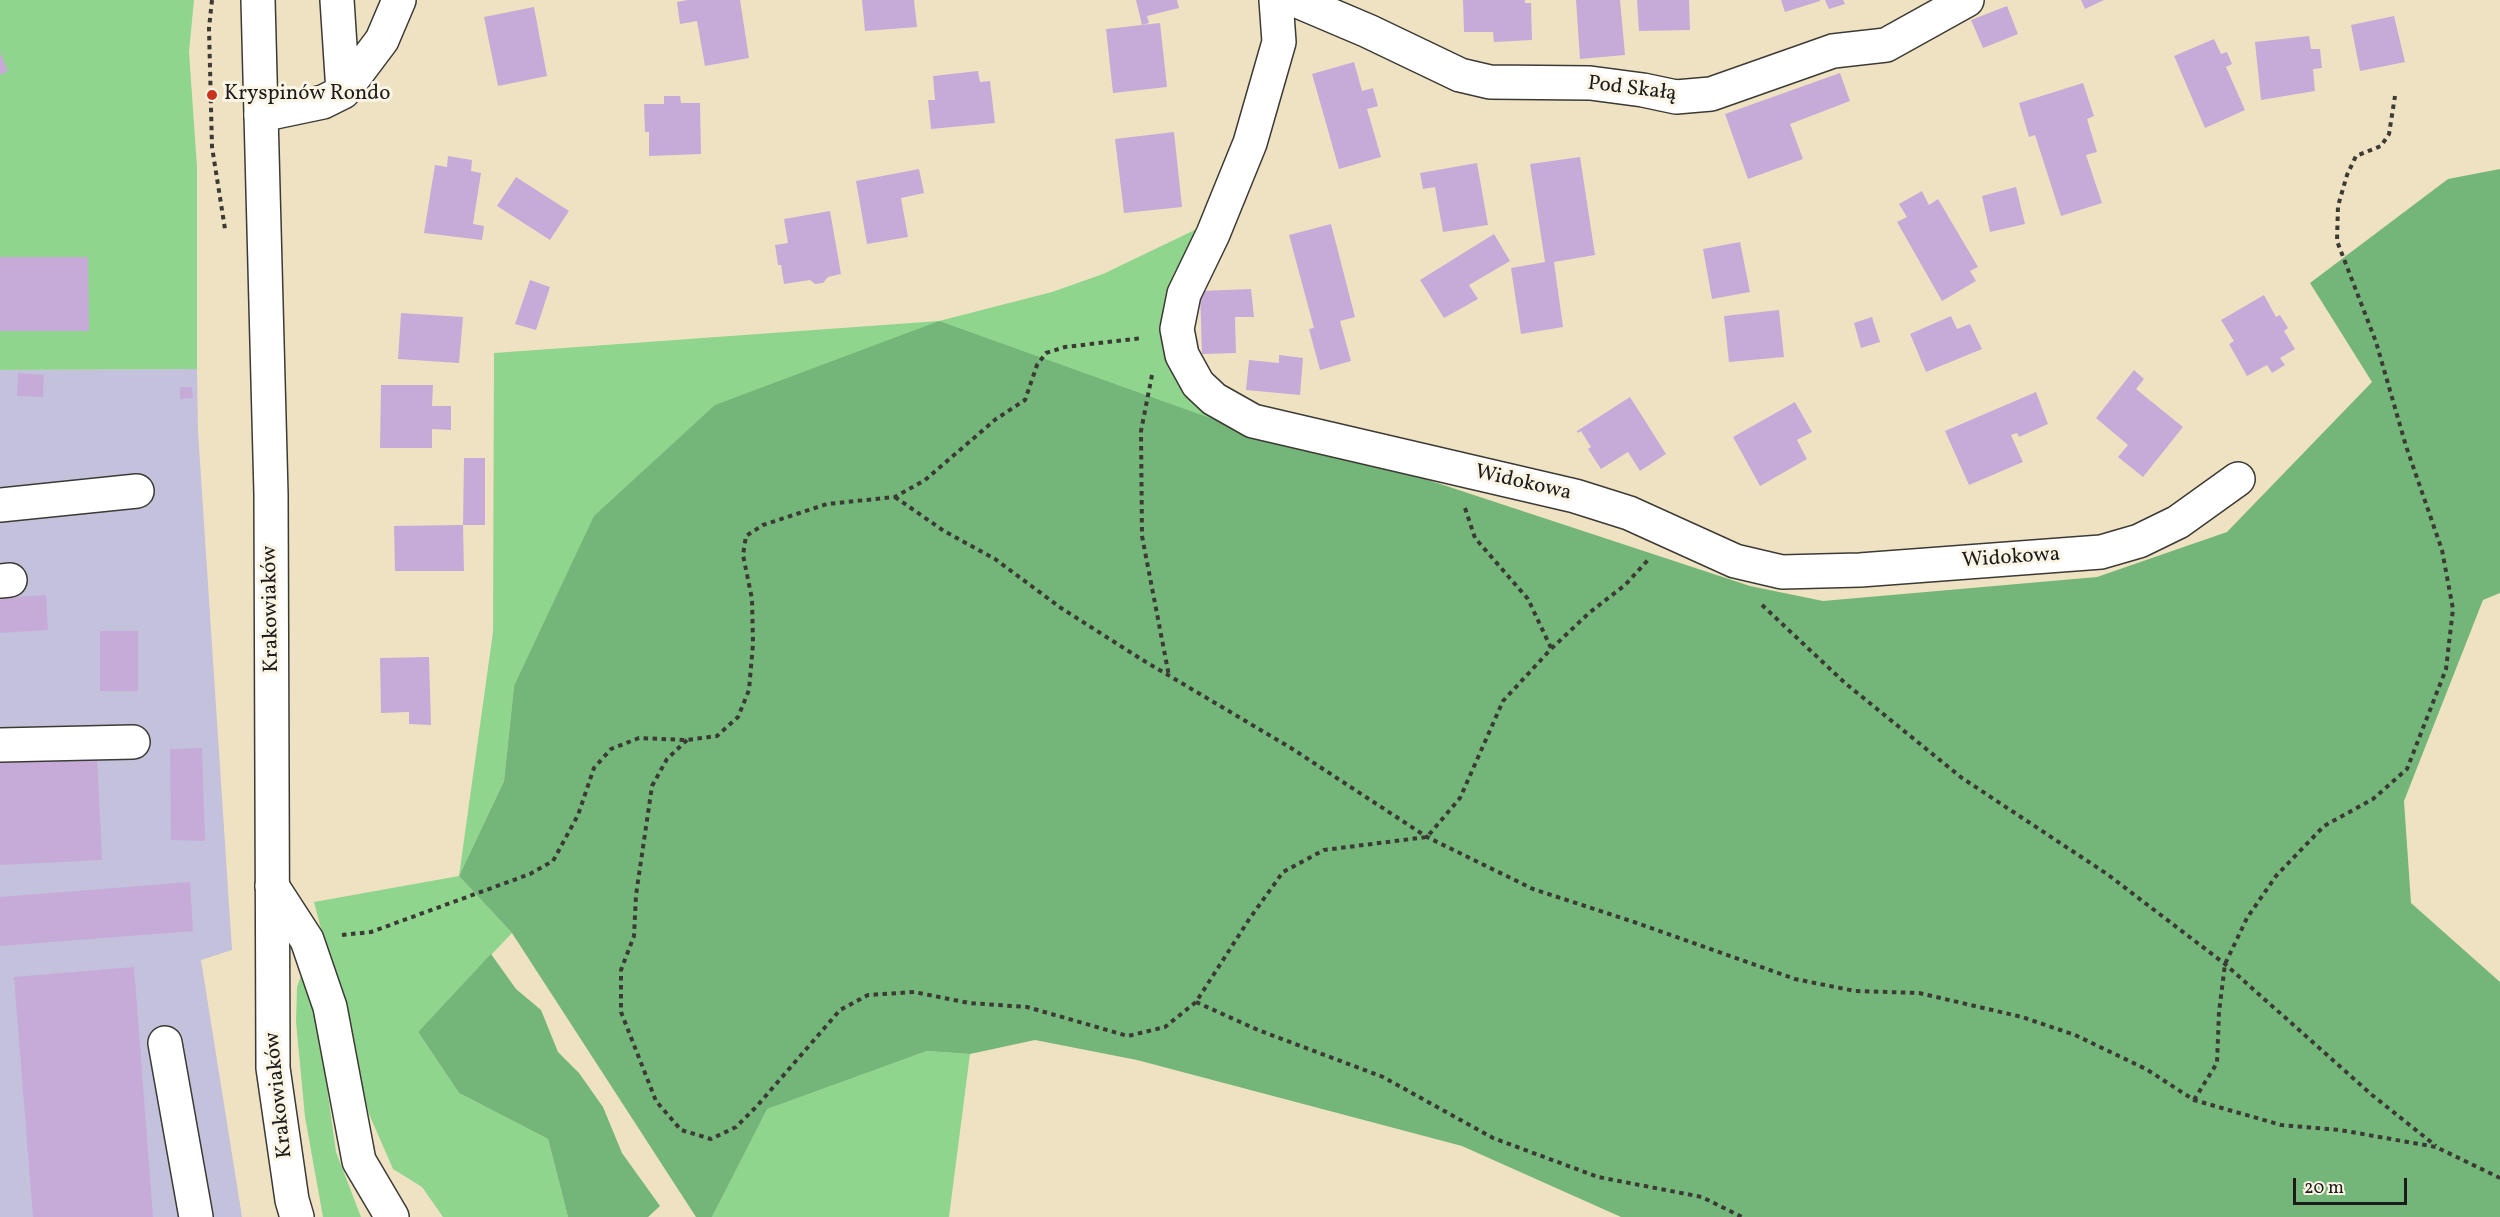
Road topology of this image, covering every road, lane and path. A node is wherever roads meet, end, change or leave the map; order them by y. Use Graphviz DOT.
graph roads {
  1 [pos="212,0"];
  2 [pos="258,0"];
  3 [pos="337,0"];
  4 [pos="399,0"];
  5 [pos="1276,0"];
  6 [pos="1295,0"];
  7 [pos="1966,0"];
  8 [pos="343,92"];
  9 [pos="2395,96"];
  10 [pos="261,115"];
  11 [pos="227,238"];
  12 [pos="1169,333"];
  13 [pos="1459,469"];
  14 [pos="2238,479"];
  15 [pos="137,491"];
  16 [pos="895,497"];
  17 [pos="0,505"];
  18 [pos="1668,531"];
  19 [pos="1735,561"];
  20 [pos="1551,649"];
  21 [pos="1170,677"];
  22 [pos="687,740"];
  23 [pos="133,742"];
  24 [pos="0,745"];
  25 [pos="1427,837"];
  26 [pos="272,886"];
  27 [pos="307,940"];
  28 [pos="2225,964"];
  29 [pos="1196,1002"];
  30 [pos="165,1043"];
  31 [pos="2194,1100"];
  32 [pos="2436,1147"];
  33 [pos="2500,1178"];
  34 [pos="196,1217"];
  35 [pos="297,1217"];
  36 [pos="392,1217"];
  37 [pos="1742,1217"];
  1 -- 11 [label="path"];
  2 -- 10 [label="street, Krakowiaków"];
  3 -- 8 [label="street"];
  4 -- 8 [label="street"];
  5 -- 12 [label="street, Widokowa"];
  6 -- 7 [label="street, Pod Skałą"];
  8 -- 10 [label="street"];
  9 -- 28 [label="path"];
  10 -- 26 [label="street, Krakowiaków"];
  12 -- 13 [label="street, Widokowa"];
  12 -- 16 [label="path"];
  12 -- 21 [label="path"];
  13 -- 18 [label="street, Widokowa"];
  13 -- 20 [label="path"];
  14 -- 19 [label="street, Widokowa"];
  15 -- 17 [label="street"];
  16 -- 21 [label="path"];
  16 -- 22 [label="path"];
  18 -- 19 [label="street, Widokowa"];
  18 -- 20 [label="path"];
  19 -- 28 [label="path"];
  20 -- 25 [label="path"];
  21 -- 25 [label="path"];
  22 -- 27 [label="path"];
  22 -- 29 [label="path"];
  23 -- 24 [label="street"];
  25 -- 29 [label="path"];
  25 -- 31 [label="path"];
  26 -- 27 [label="street"];
  26 -- 35 [label="street, Krakowiaków"];
  27 -- 36 [label="street"];
  28 -- 31 [label="path"];
  28 -- 32 [label="path"];
  29 -- 37 [label="path"];
  30 -- 34 [label="street"];
  31 -- 32 [label="path"];
  32 -- 33 [label="path"];
}
